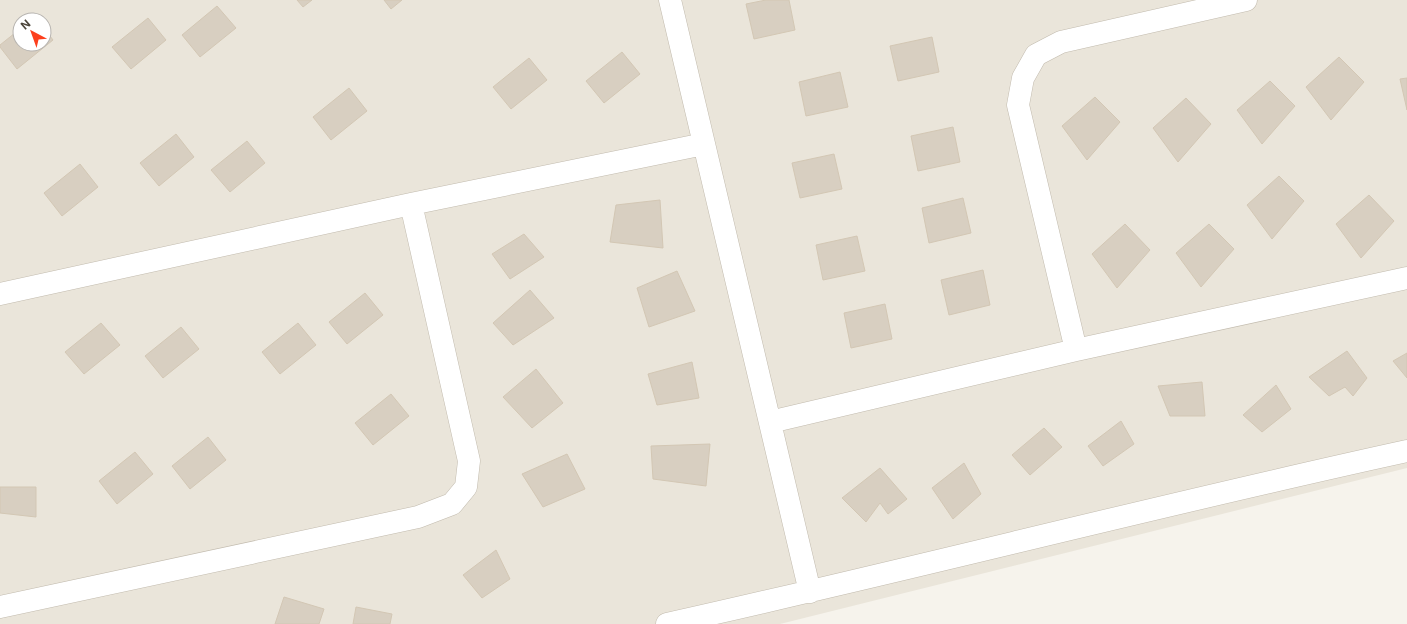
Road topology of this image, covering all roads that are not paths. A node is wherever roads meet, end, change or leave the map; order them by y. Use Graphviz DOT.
graph roads {
  1 [pos="670,0"];
  2 [pos="1246,0"];
  3 [pos="704,144"];
  4 [pos="411,204"];
  5 [pos="1407,278"];
  6 [pos="0,294"];
  7 [pos="1076,350"];
  8 [pos="770,422"];
  9 [pos="1407,451"];
  10 [pos="810,592"];
  11 [pos="0,607"];
  12 [pos="667,624"];
  1 -- 3 [label="street"];
  2 -- 7 [label="street"];
  3 -- 4 [label="street"];
  3 -- 8 [label="street"];
  4 -- 6 [label="street"];
  4 -- 11 [label="street"];
  5 -- 7 [label="street"];
  7 -- 8 [label="street"];
  8 -- 10 [label="street"];
  9 -- 10 [label="street"];
  10 -- 12 [label="street"];
}
